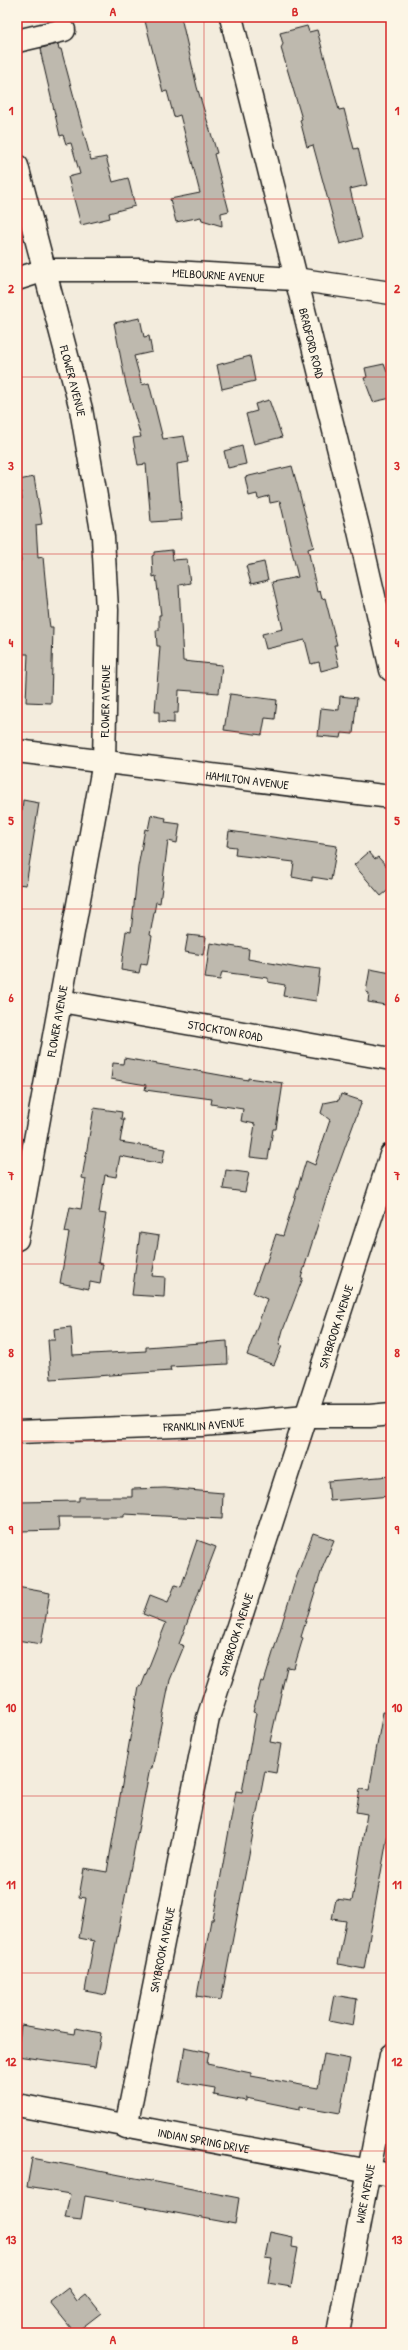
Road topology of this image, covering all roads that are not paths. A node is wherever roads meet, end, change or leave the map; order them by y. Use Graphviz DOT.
graph roads {
  1 [pos="231,17"];
  2 [pos="64,30"];
  3 [pos="17,41"];
  4 [pos="17,166"];
  5 [pos="45,270"];
  6 [pos="17,279"];
  7 [pos="295,279"];
  8 [pos="391,293"];
  9 [pos="391,670"];
  10 [pos="17,751"];
  11 [pos="104,762"];
  12 [pos="391,797"];
  13 [pos="61,1001"];
  14 [pos="391,1059"];
  15 [pos="391,1155"];
  16 [pos="17,1239"];
  17 [pos="391,1414"];
  18 [pos="306,1416"];
  19 [pos="17,1432"];
  20 [pos="391,2055"];
  21 [pos="17,2106"];
  22 [pos="126,2127"];
  23 [pos="369,2171"];
  24 [pos="391,2175"];
  25 [pos="338,2333"];
  1 -- 7 [label="street, BRADFORD ROAD"];
  2 -- 3 [label="street"];
  4 -- 5 [label="street, FLOWER AVENUE"];
  5 -- 6 [label="street, MELBOURNE AVENUE"];
  5 -- 7 [label="street, MELBOURNE AVENUE"];
  5 -- 11 [label="street, FLOWER AVENUE"];
  7 -- 8 [label="street, MELBOURNE AVENUE"];
  7 -- 9 [label="street, BRADFORD ROAD"];
  10 -- 11 [label="street, HAMILTON AVENUE"];
  11 -- 12 [label="street, HAMILTON AVENUE"];
  11 -- 13 [label="street, FLOWER AVENUE"];
  13 -- 14 [label="street, STOCKTON ROAD"];
  13 -- 16 [label="street, FLOWER AVENUE"];
  15 -- 18 [label="street, SAYBROOK AVENUE"];
  17 -- 18 [label="street, FRANKLIN AVENUE"];
  18 -- 19 [label="street, FRANKLIN AVENUE"];
  18 -- 22 [label="street, SAYBROOK AVENUE"];
  20 -- 23 [label="street, WIRE AVENUE"];
  21 -- 22 [label="street, INDIAN SPRING DRIVE"];
  22 -- 23 [label="street, INDIAN SPRING DRIVE"];
  23 -- 24 [label="street, INDIAN SPRING DRIVE"];
  23 -- 25 [label="street, WIRE AVENUE"];
}
